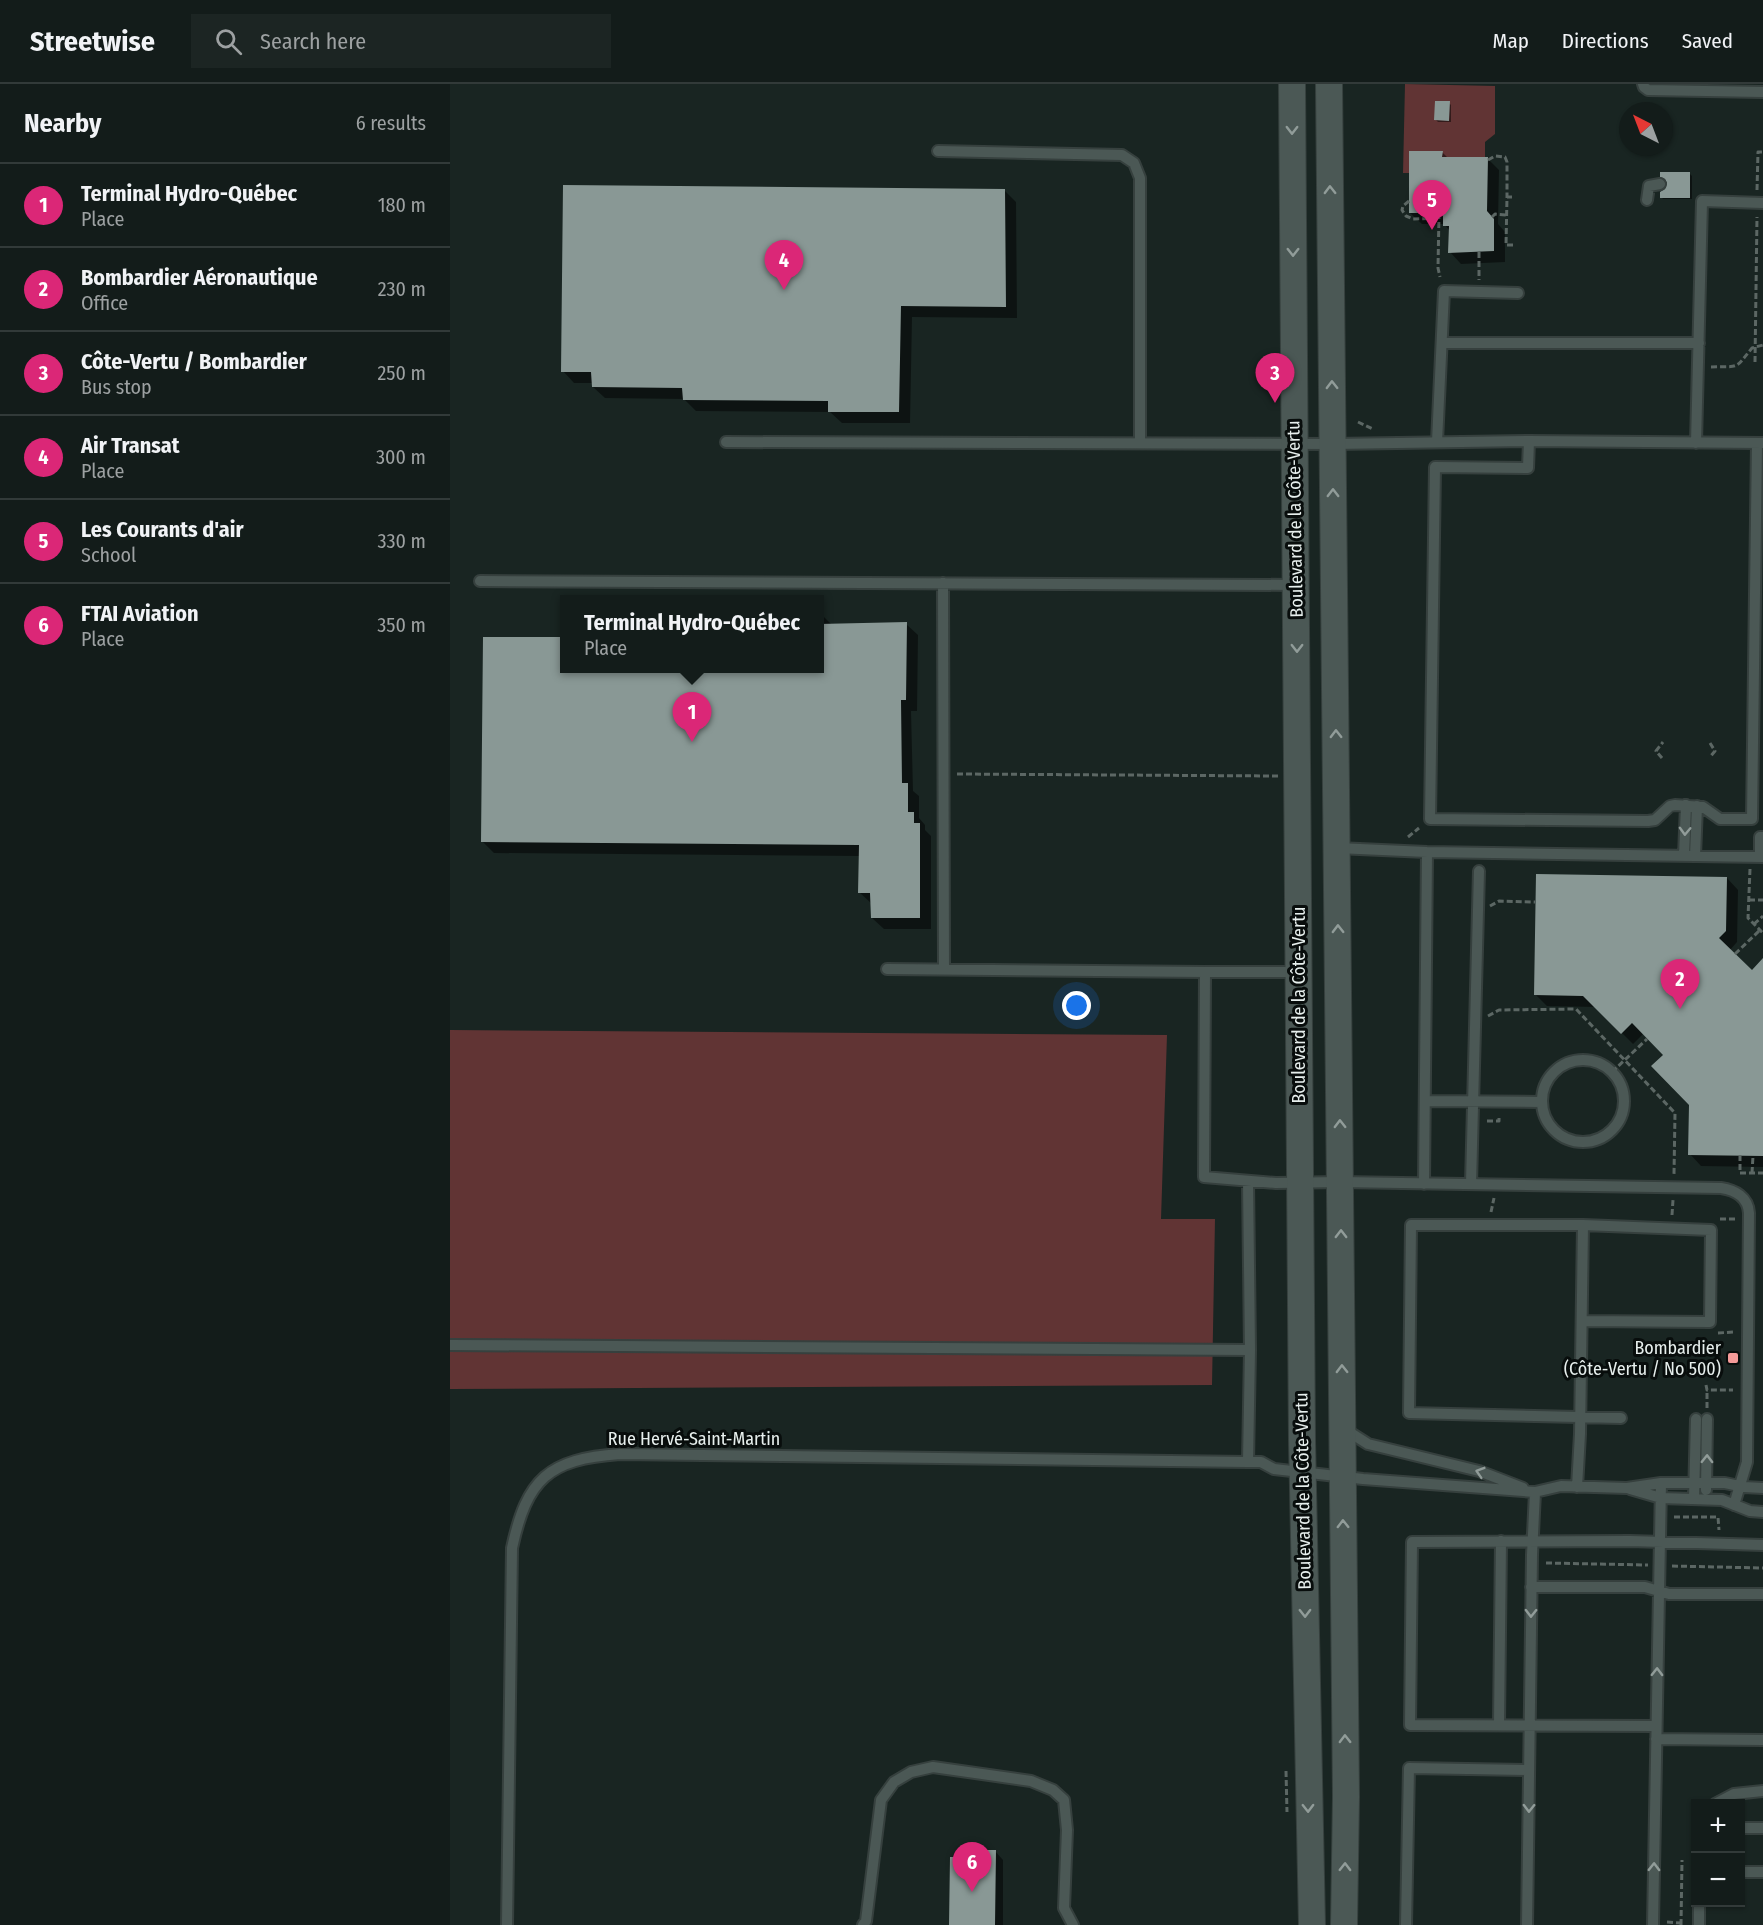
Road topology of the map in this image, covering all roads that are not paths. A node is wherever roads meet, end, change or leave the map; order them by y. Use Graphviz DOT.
graph roads {
  1 [pos="1292,84"];
  2 [pos="1329,84"];
  3 [pos="1643,84"];
  4 [pos="1763,92"];
  5 [pos="939,151"];
  6 [pos="1660,184"];
  7 [pos="1647,200"];
  8 [pos="1763,203"];
  9 [pos="1518,293"];
  10 [pos="1443,343"];
  11 [pos="1699,343"];
  12 [pos="1529,441"];
  13 [pos="726,442"];
  14 [pos="1140,442"];
  15 [pos="1437,442"];
  16 [pos="1294,443"];
  17 [pos="1696,443"];
  18 [pos="1760,443"];
  19 [pos="1333,444"];
  20 [pos="480,581"];
  21 [pos="943,584"];
  22 [pos="1296,585"];
  23 [pos="1692,806"];
  24 [pos="1763,837"];
  25 [pos="1337,848"];
  26 [pos="1427,852"];
  27 [pos="1690,856"];
  28 [pos="1762,857"];
  29 [pos="1479,871"];
  30 [pos="887,969"];
  31 [pos="944,969"];
  32 [pos="1205,972"];
  33 [pos="1299,972"];
  34 [pos="1425,1101"];
  35 [pos="1473,1101"];
  36 [pos="1542,1102"];
  37 [pos="1248,1181"];
  38 [pos="1340,1182"];
  39 [pos="1300,1184"];
  40 [pos="1424,1184"];
  41 [pos="1471,1184"];
  42 [pos="1583,1225"];
  43 [pos="1582,1321"];
  44 [pos="450,1346"];
  45 [pos="1250,1350"];
  46 [pos="1580,1417"];
  47 [pos="1621,1418"];
  48 [pos="1342,1427"];
  49 [pos="1248,1462"];
  50 [pos="1303,1471"];
  51 [pos="1343,1476"];
  52 [pos="1661,1483"];
  53 [pos="1695,1483"];
  54 [pos="1707,1483"];
  55 [pos="1739,1486"];
  56 [pos="1577,1487"];
  57 [pos="1627,1488"];
  58 [pos="1763,1488"];
  59 [pos="1535,1492"];
  60 [pos="1661,1498"];
  61 [pos="1694,1499"];
  62 [pos="1706,1499"];
  63 [pos="1734,1505"];
  64 [pos="1763,1512"];
  65 [pos="1501,1541"];
  66 [pos="1532,1541"];
  67 [pos="1660,1542"];
  68 [pos="1763,1545"];
  69 [pos="1531,1587"];
  70 [pos="1658,1591"];
  71 [pos="1763,1594"];
  72 [pos="1499,1724"];
  73 [pos="1530,1724"];
  74 [pos="1656,1726"];
  75 [pos="1656,1738"];
  76 [pos="1763,1740"];
  77 [pos="1529,1770"];
  78 [pos="1763,1791"];
  79 [pos="1723,1799"];
  80 [pos="1745,1828"];
  81 [pos="1763,1828"];
  82 [pos="1745,1872"];
  83 [pos="1763,1872"];
  84 [pos="1700,1907"];
  85 [pos="507,1925"];
  86 [pos="863,1925"];
  87 [pos="1073,1925"];
  88 [pos="1312,1925"];
  89 [pos="1344,1925"];
  90 [pos="1406,1925"];
  91 [pos="1527,1925"];
  92 [pos="1653,1925"];
  93 [pos="1699,1925"];
  1 -- 16 [label="street, Boulevard de la Côte-Vertu, one-way"];
  19 -- 2 [label="street, Boulevard de la Côte-Vertu, one-way"];
  3 -- 4 [label="lane"];
  5 -- 14 [label="lane"];
  6 -- 7 [label="lane"];
  8 -- 11 [label="lane"];
  9 -- 10 [label="lane"];
  10 -- 11 [label="lane"];
  10 -- 15 [label="lane"];
  11 -- 17 [label="lane"];
  12 -- 15 [label="lane"];
  12 -- 17 [label="lane"];
  12 -- 23 [label="lane"];
  13 -- 14 [label="lane"];
  14 -- 16 [label="lane"];
  15 -- 19 [label="lane"];
  16 -- 19 [label="lane"];
  16 -- 22 [label="street, Boulevard de la Côte-Vertu"];
  17 -- 18 [label="lane"];
  18 -- 23 [label="lane"];
  25 -- 19 [label="street, Boulevard de la Côte-Vertu, one-way"];
  20 -- 21 [label="lane"];
  21 -- 22 [label="lane"];
  21 -- 31 [label="lane"];
  22 -- 33 [label="street, Boulevard de la Côte-Vertu, one-way"];
  23 -- 27 [label="lane"];
  24 -- 28 [label="lane"];
  25 -- 26 [label="lane"];
  38 -- 25 [label="street, Boulevard de la Côte-Vertu, one-way"];
  26 -- 27 [label="lane"];
  26 -- 34 [label="lane"];
  27 -- 28 [label="lane"];
  29 -- 35 [label="lane"];
  30 -- 31 [label="lane"];
  31 -- 32 [label="lane"];
  32 -- 33 [label="lane"];
  32 -- 37 [label="lane"];
  33 -- 39 [label="street, Boulevard de la Côte-Vertu"];
  34 -- 35 [label="lane"];
  34 -- 40 [label="lane"];
  35 -- 36 [label="lane"];
  35 -- 41 [label="lane"];
  36 -- 36 [label="lane"];
  37 -- 39 [label="lane"];
  37 -- 45 [label="lane"];
  38 -- 39 [label="lane"];
  38 -- 40 [label="lane"];
  48 -- 38 [label="street, Boulevard de la Côte-Vertu, one-way"];
  39 -- 50 [label="street, Boulevard de la Côte-Vertu"];
  40 -- 41 [label="lane"];
  41 -- 55 [label="lane"];
  42 -- 43 [label="lane"];
  42 -- 43 [label="lane"];
  42 -- 46 [label="lane"];
  43 -- 46 [label="lane"];
  44 -- 45 [label="lane"];
  45 -- 49 [label="lane"];
  46 -- 47 [label="lane"];
  46 -- 56 [label="lane"];
  48 -- 51 [label="street, Boulevard de la Côte-Vertu"];
  59 -- 48 [label="lane, one-way"];
  49 -- 50 [label="lane, Rue Hervé-Saint-Martin"];
  49 -- 85 [label="lane, Rue Hervé-Saint-Martin"];
  50 -- 51 [label="lane, Rue Hervé-Saint-Martin"];
  50 -- 88 [label="street, Boulevard de la Côte-Vertu, one-way"];
  51 -- 59 [label="lane, Rue Hervé-Saint-Martin"];
  89 -- 51 [label="street, Boulevard de la Côte-Vertu, one-way"];
  52 -- 53 [label="lane"];
  52 -- 57 [label="lane"];
  52 -- 60 [label="lane"];
  53 -- 54 [label="lane"];
  54 -- 53 [label="lane, one-way"];
  53 -- 61 [label="lane"];
  54 -- 55 [label="lane"];
  54 -- 62 [label="lane"];
  55 -- 58 [label="lane"];
  55 -- 63 [label="lane"];
  56 -- 57 [label="lane, Rue Hervé-Saint-Martin"];
  56 -- 59 [label="lane, Rue Hervé-Saint-Martin"];
  57 -- 60 [label="lane"];
  59 -- 66 [label="lane"];
  60 -- 61 [label="lane"];
  60 -- 67 [label="lane"];
  61 -- 62 [label="lane"];
  62 -- 63 [label="lane"];
  63 -- 64 [label="lane"];
  65 -- 66 [label="lane"];
  65 -- 72 [label="lane"];
  65 -- 72 [label="lane"];
  66 -- 67 [label="lane"];
  66 -- 69 [label="lane"];
  67 -- 68 [label="lane"];
  67 -- 70 [label="lane"];
  69 -- 70 [label="lane"];
  69 -- 73 [label="lane, one-way"];
  70 -- 71 [label="lane"];
  74 -- 70 [label="lane, one-way"];
  72 -- 73 [label="lane"];
  73 -- 74 [label="lane"];
  73 -- 77 [label="lane"];
  74 -- 75 [label="lane"];
  75 -- 76 [label="lane"];
  92 -- 75 [label="lane, one-way"];
  77 -- 90 [label="lane"];
  77 -- 91 [label="lane, one-way"];
  78 -- 79 [label="lane"];
  80 -- 81 [label="lane"];
  82 -- 83 [label="lane"];
  84 -- 93 [label="lane"];
  86 -- 87 [label="lane"];
}
